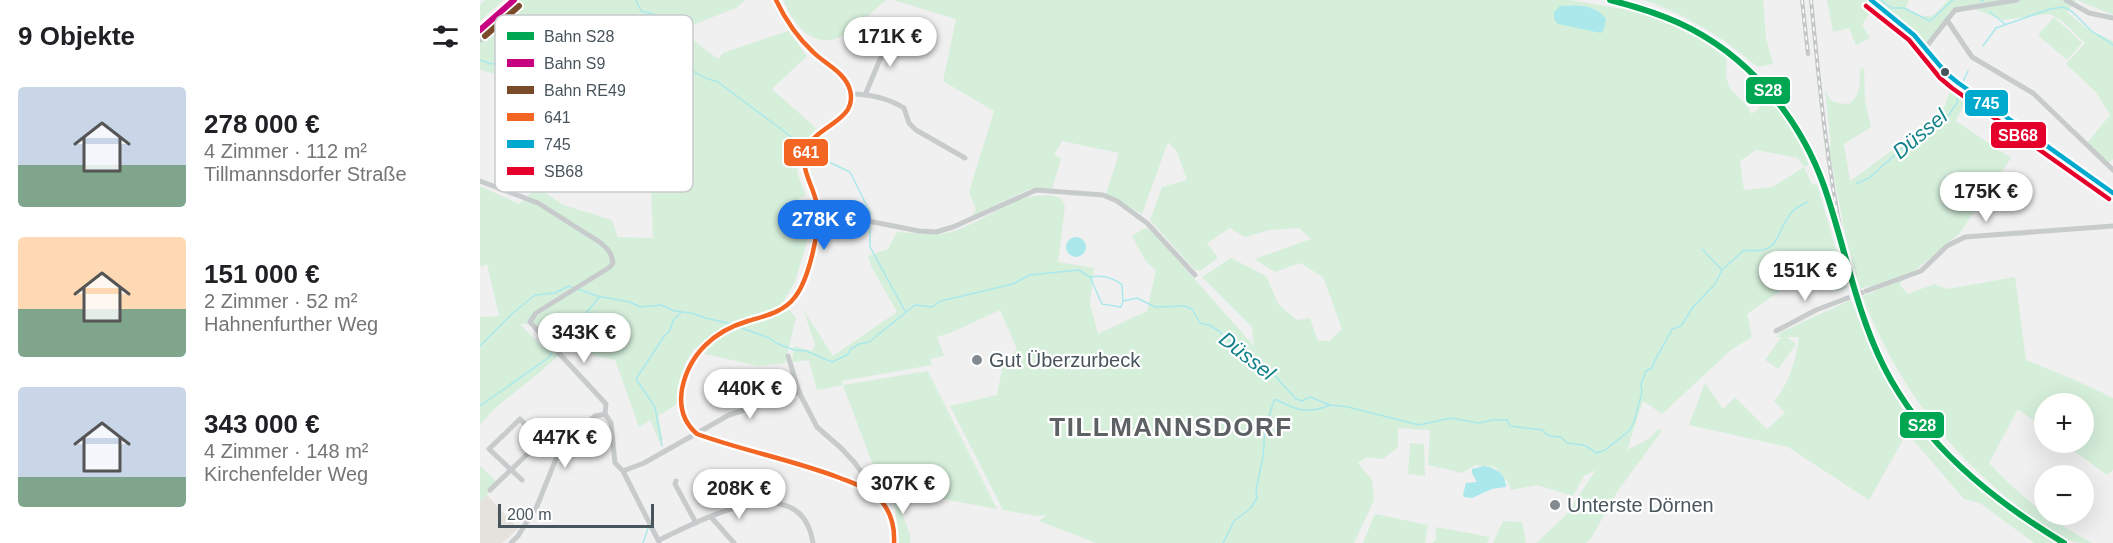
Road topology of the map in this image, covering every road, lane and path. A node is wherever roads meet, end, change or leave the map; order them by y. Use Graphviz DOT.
graph roads {
  1 [pos="776,0"];
  2 [pos="1871,0"];
  3 [pos="2017,0"];
  4 [pos="2066,0"];
  5 [pos="2113,18"];
  6 [pos="1947,20"];
  7 [pos="488,34"];
  8 [pos="480,40"];
  9 [pos="916,44"];
  10 [pos="1926,47"];
  11 [pos="851,94"];
  12 [pos="865,95"];
  13 [pos="965,158"];
  14 [pos="2113,170"];
  15 [pos="480,181"];
  16 [pos="495,187"];
  17 [pos="509,192"];
  18 [pos="2113,193"];
  19 [pos="818,213"];
  20 [pos="2113,226"];
  21 [pos="1195,275"];
  22 [pos="1866,291"];
  23 [pos="1845,299"];
  24 [pos="1776,331"];
  25 [pos="788,356"];
  26 [pos="799,392"];
  27 [pos="605,414"];
  28 [pos="697,434"];
  29 [pos="541,441"];
  30 [pos="558,453"];
  31 [pos="511,470"];
  32 [pos="623,471"];
  33 [pos="522,480"];
  34 [pos="676,481"];
  35 [pos="868,482"];
  36 [pos="490,490"];
  37 [pos="711,518"];
  38 [pos="696,523"];
  39 [pos="659,542"];
  40 [pos="511,543"];
  41 [pos="734,543"];
  42 [pos="813,543"];
  43 [pos="894,543"];
  1 -- 11 [label="main road"];
  2 -- 10 [label="main road"];
  3 -- 6 [label="street"];
  4 -- 5 [label="street"];
  6 -- 10 [label="street"];
  6 -- 14 [label="street"];
  7 -- 8 [label="street"];
  9 -- 12 [label="street"];
  10 -- 18 [label="main road"];
  11 -- 12 [label="street"];
  11 -- 19 [label="main road"];
  12 -- 13 [label="street"];
  15 -- 16 [label="street"];
  17 -- 27 [label="street"];
  19 -- 21 [label="street"];
  19 -- 28 [label="main road"];
  20 -- 22 [label="street"];
  23 -- 24 [label="street"];
  25 -- 26 [label="street"];
  26 -- 28 [label="street"];
  26 -- 35 [label="street"];
  27 -- 30 [label="street"];
  27 -- 32 [label="street"];
  28 -- 32 [label="street"];
  28 -- 43 [label="main road"];
  29 -- 30 [label="street"];
  29 -- 31 [label="street"];
  29 -- 31 [label="street"];
  30 -- 40 [label="street"];
  31 -- 33 [label="street"];
  31 -- 36 [label="street"];
  32 -- 39 [label="street"];
  34 -- 38 [label="street"];
  37 -- 38 [label="street"];
  37 -- 41 [label="street"];
  37 -- 42 [label="street"];
  38 -- 39 [label="street"];
}
